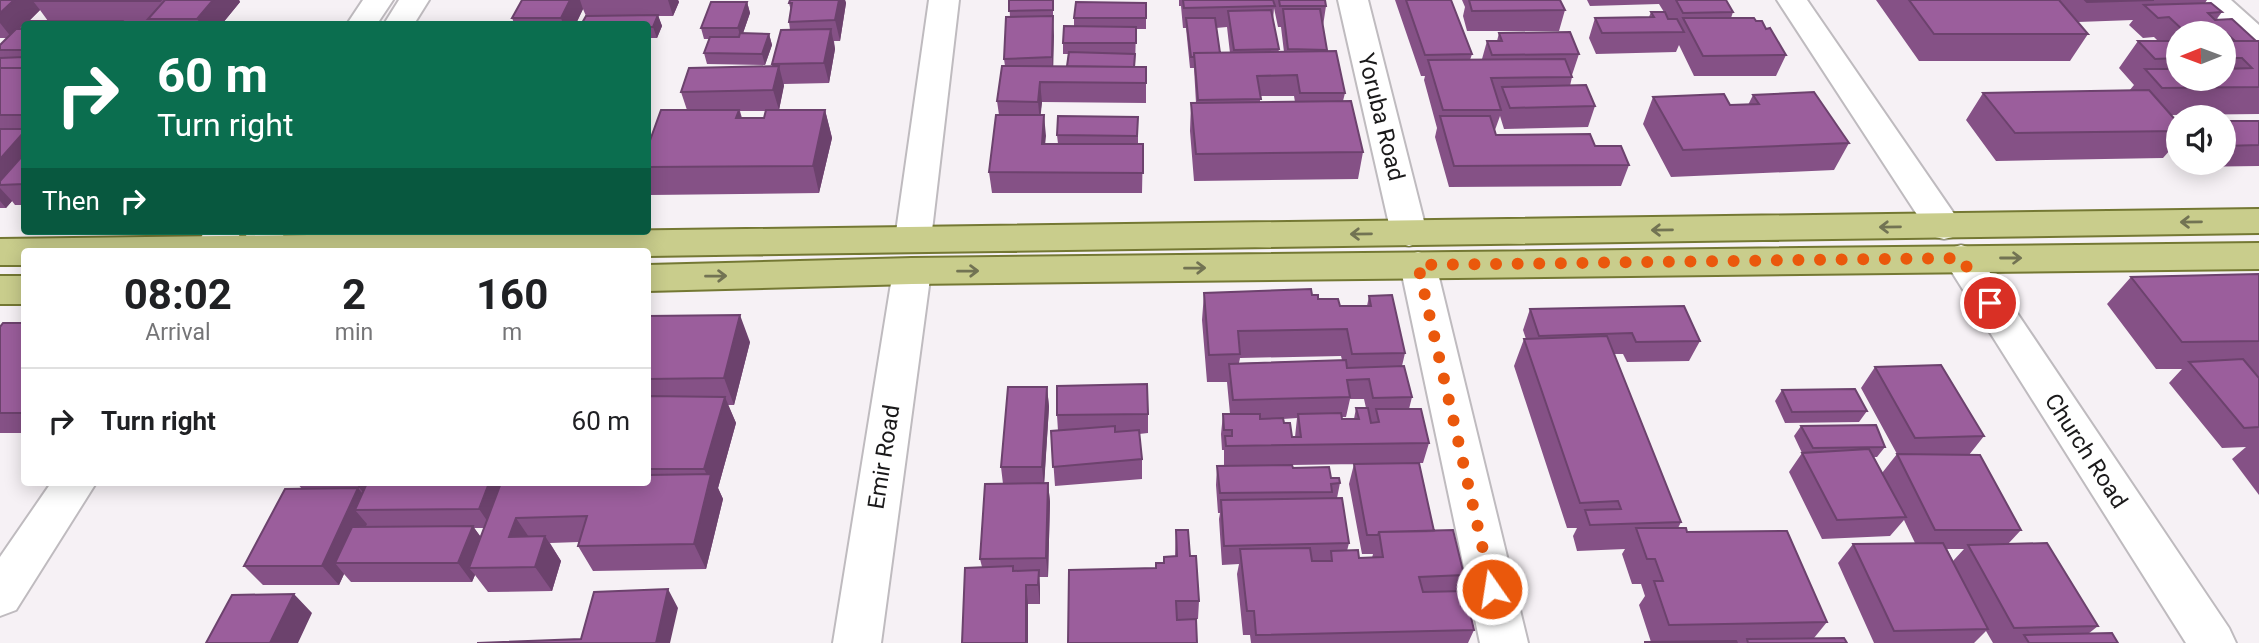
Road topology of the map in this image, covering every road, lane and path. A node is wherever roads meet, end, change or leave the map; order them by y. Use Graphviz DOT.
graph roads {
  1 [pos="378,0"];
  2 [pos="414,0"];
  3 [pos="944,0"];
  4 [pos="1353,0"];
  5 [pos="1792,0"];
  6 [pos="2214,0"];
  7 [pos="364,21"];
  8 [pos="401,21"];
  9 [pos="2259,41"];
  10 [pos="2259,221"];
  11 [pos="1952,242"];
  12 [pos="215,244"];
  13 [pos="259,244"];
  14 [pos="108,248"];
  15 [pos="496,248"];
  16 [pos="1414,249"];
  17 [pos="21,251"];
  18 [pos="651,251"];
  19 [pos="0,252"];
  20 [pos="912,255"];
  21 [pos="2259,256"];
  22 [pos="651,278"];
  23 [pos="0,290"];
  24 [pos="21,290"];
  25 [pos="73,486"];
  26 [pos="0,595"];
  27 [pos="857,643"];
  28 [pos="1504,643"];
  29 [pos="2212,643"];
  1 -- 7 [label="street"];
  2 -- 8 [label="street"];
  3 -- 20 [label="street, Emir Road"];
  4 -- 16 [label="street, Yoruba Road"];
  5 -- 11 [label="street, Church Road"];
  6 -- 9 [label="street"];
  10 -- 11 [label="main road, one-way"];
  11 -- 16 [label="main road"];
  11 -- 21 [label="main road, one-way"];
  11 -- 29 [label="street, Church Road"];
  12 -- 13 [label="main road"];
  12 -- 14 [label="main road"];
  13 -- 15 [label="main road"];
  16 -- 20 [label="main road"];
  16 -- 28 [label="street, Yoruba Road"];
  17 -- 19 [label="main road"];
  18 -- 20 [label="main road"];
  22 -- 20 [label="main road, one-way"];
  20 -- 27 [label="street, Emir Road"];
  23 -- 24 [label="main road"];
  25 -- 26 [label="street"];
}
